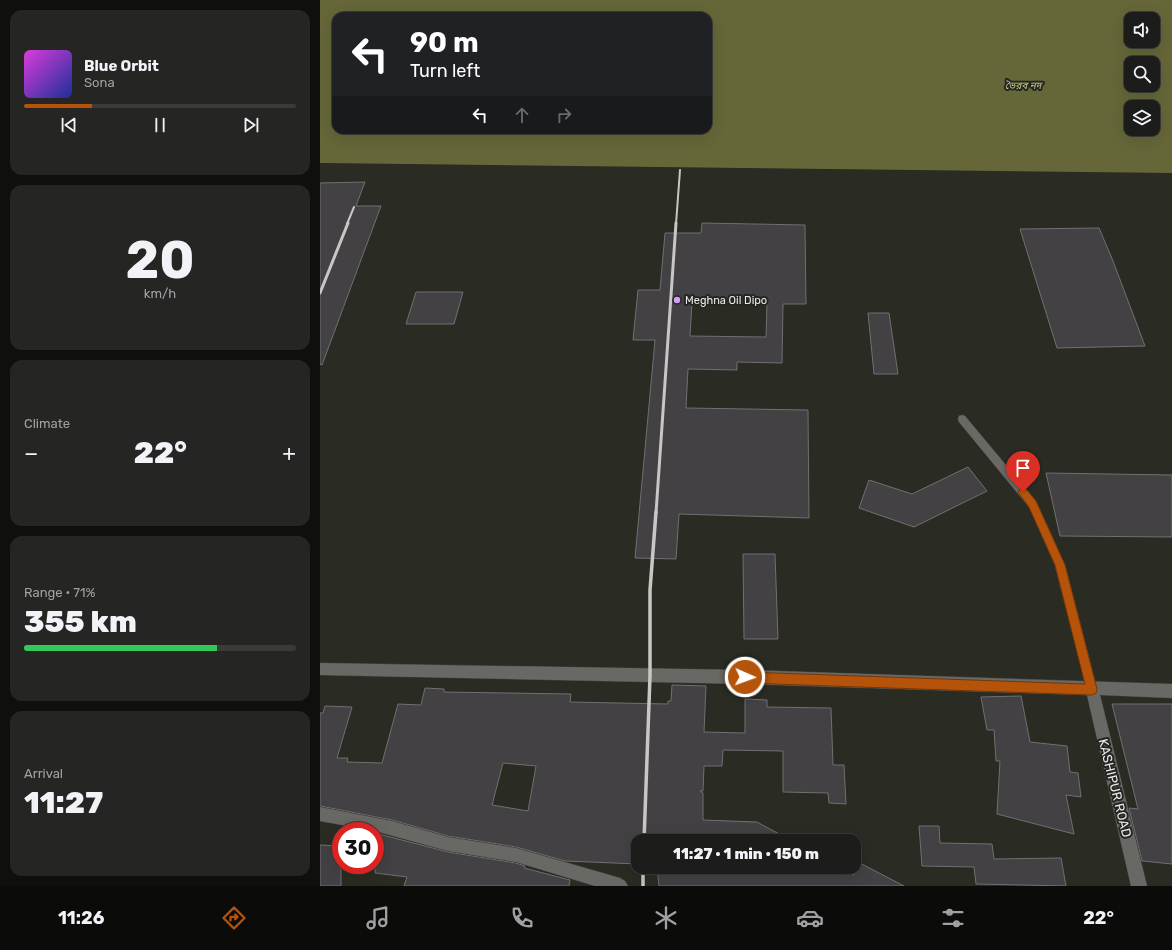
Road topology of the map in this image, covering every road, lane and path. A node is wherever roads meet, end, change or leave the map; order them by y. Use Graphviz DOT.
graph roads {
  1 [pos="962,419"];
  2 [pos="320,669"];
  3 [pos="1092,689"];
  4 [pos="1172,691"];
  5 [pos="320,814"];
  6 [pos="620,886"];
  7 [pos="1139,886"];
  1 -- 3 [label="lane"];
  2 -- 3 [label="street"];
  3 -- 4 [label="street"];
  3 -- 7 [label="street, KASHIPUR ROAD"];
  5 -- 6 [label="street"];
}
